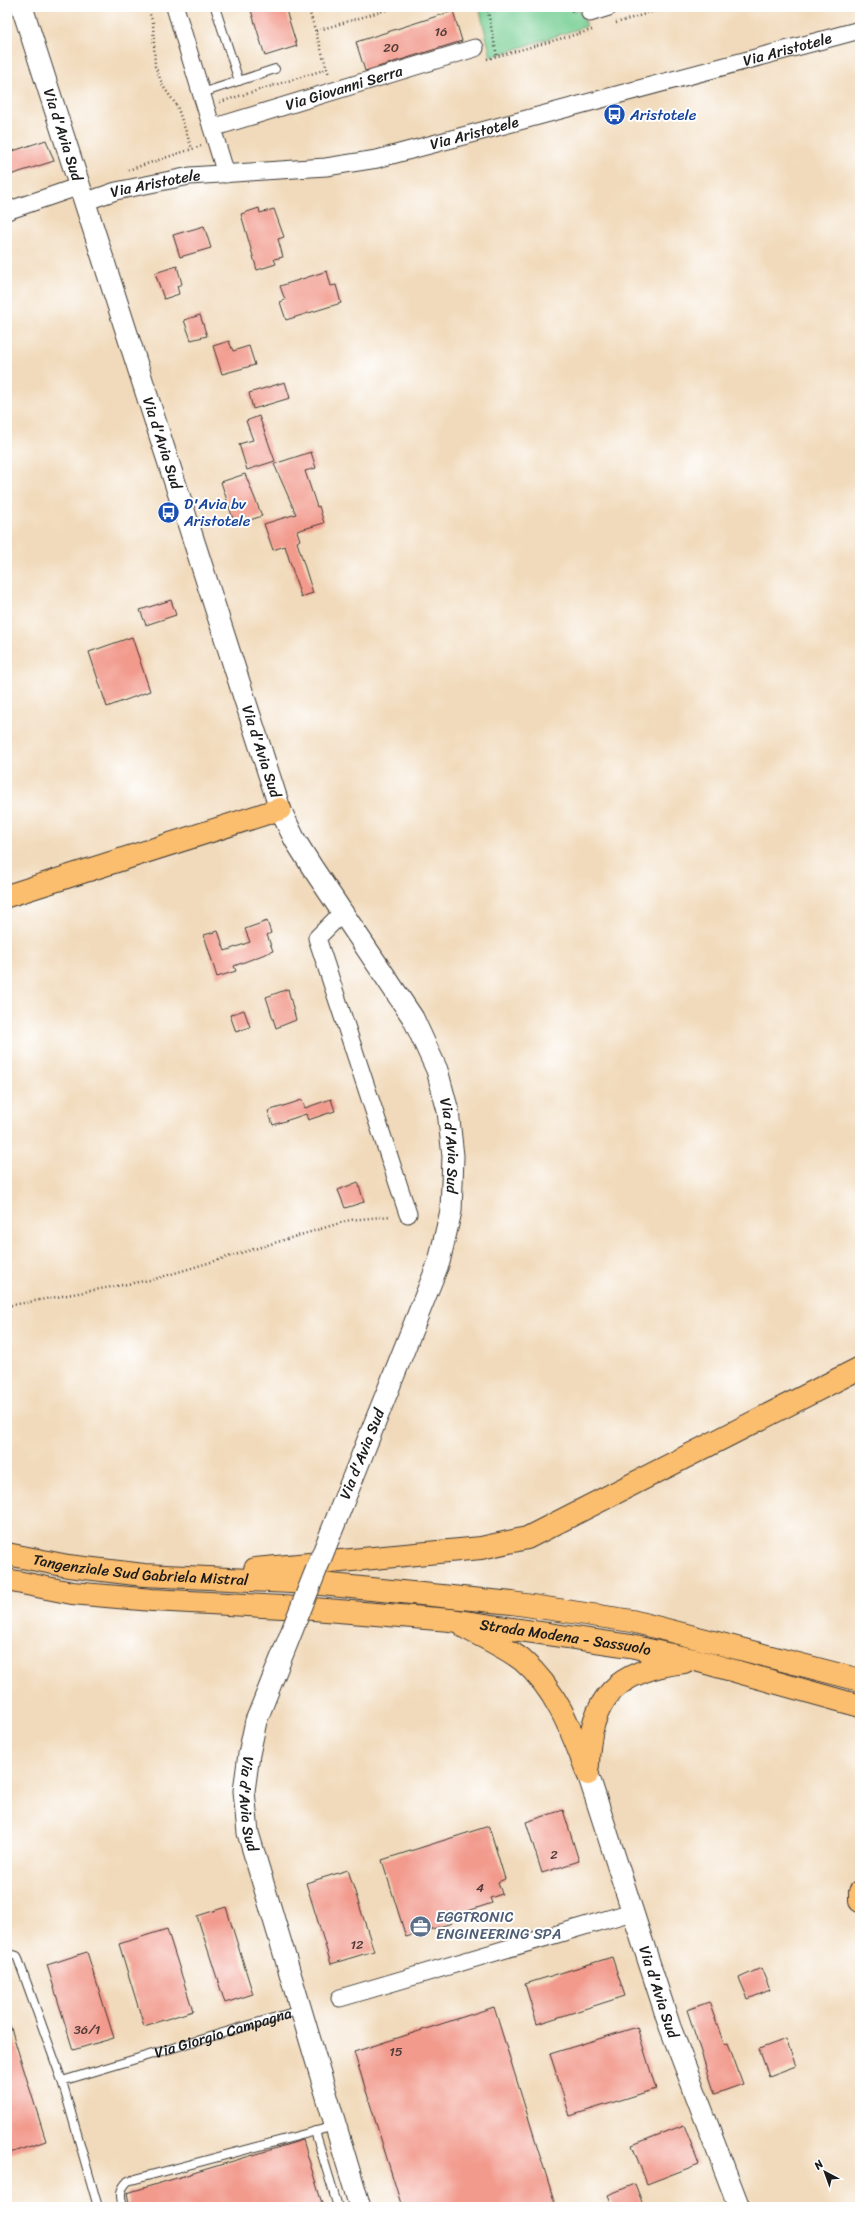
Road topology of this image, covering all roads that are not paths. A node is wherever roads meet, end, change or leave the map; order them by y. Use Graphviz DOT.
graph roads {
  1 [pos="22,7"];
  2 [pos="175,7"];
  3 [pos="215,7"];
  4 [pos="609,7"];
  5 [pos="590,13"];
  6 [pos="860,30"];
  7 [pos="475,48"];
  8 [pos="275,69"];
  9 [pos="239,81"];
  10 [pos="202,93"];
  11 [pos="212,128"];
  12 [pos="226,174"];
  13 [pos="82,194"];
  14 [pos="7,211"];
  15 [pos="280,810"];
  16 [pos="7,896"];
  17 [pos="342,913"];
  18 [pos="408,1214"];
  19 [pos="860,1368"];
  20 [pos="7,1554"];
  21 [pos="144,1575"];
  22 [pos="7,1580"];
  23 [pos="274,1581"];
  24 [pos="264,1606"];
  25 [pos="450,1620"];
  26 [pos="699,1661"];
  27 [pos="860,1680"];
  28 [pos="860,1706"];
  29 [pos="588,1774"];
  30 [pos="860,1892"];
  31 [pos="860,1901"];
  32 [pos="632,1912"];
  33 [pos="7,1952"];
  34 [pos="340,1998"];
  35 [pos="301,2010"];
  36 [pos="62,2081"];
  37 [pos="336,2126"];
  38 [pos="315,2131"];
  39 [pos="98,2207"];
  40 [pos="123,2207"];
  41 [pos="338,2207"];
  42 [pos="360,2207"];
  43 [pos="739,2207"];
  1 -- 13 [label="street, Via d'Avia Sud"];
  2 -- 10 [label="street"];
  3 -- 9 [label="lane"];
  4 -- 5 [label="street"];
  6 -- 12 [label="street, Via Aristotele"];
  7 -- 11 [label="street, Via Giovanni Serra"];
  8 -- 9 [label="lane"];
  9 -- 10 [label="lane"];
  10 -- 11 [label="street"];
  11 -- 12 [label="street"];
  12 -- 13 [label="street, Via Aristotele"];
  13 -- 14 [label="street, Via Aristotele"];
  13 -- 15 [label="street, Via d'Avia Sud"];
  15 -- 16 [label="highway"];
  15 -- 17 [label="street, Via d'Avia Sud"];
  17 -- 18 [label="street"];
  17 -- 35 [label="street, Via d'Avia Sud, bridge"];
  19 -- 21 [label="highway"];
  20 -- 21 [label="highway, Tangenziale Sud Gabriela Mistral"];
  21 -- 23 [label="highway, Tangenziale Sud Gabriela Mistral"];
  22 -- 24 [label="highway, Tangenziale Sud Gabriela Mistral"];
  23 -- 27 [label="highway, Strada Modena - Sassuolo"];
  24 -- 25 [label="highway, Strada Modena - Sassuolo"];
  25 -- 26 [label="highway, Strada Modena - Sassuolo"];
  25 -- 29 [label="highway"];
  26 -- 28 [label="highway, Strada Modena - Sassuolo"];
  26 -- 29 [label="highway"];
  29 -- 32 [label="street, Via d'Avia Sud"];
  30 -- 31 [label="highway"];
  32 -- 34 [label="street"];
  32 -- 43 [label="street, Via d'Avia Sud"];
  33 -- 36 [label="lane"];
  35 -- 36 [label="lane, Via Giorgio Campagna"];
  35 -- 37 [label="street, Via Giorgio Campagna"];
  36 -- 39 [label="lane"];
  37 -- 38 [label="lane"];
  37 -- 42 [label="street, Via Giorgio Campagna"];
  38 -- 40 [label="lane"];
  38 -- 41 [label="lane"];
}
